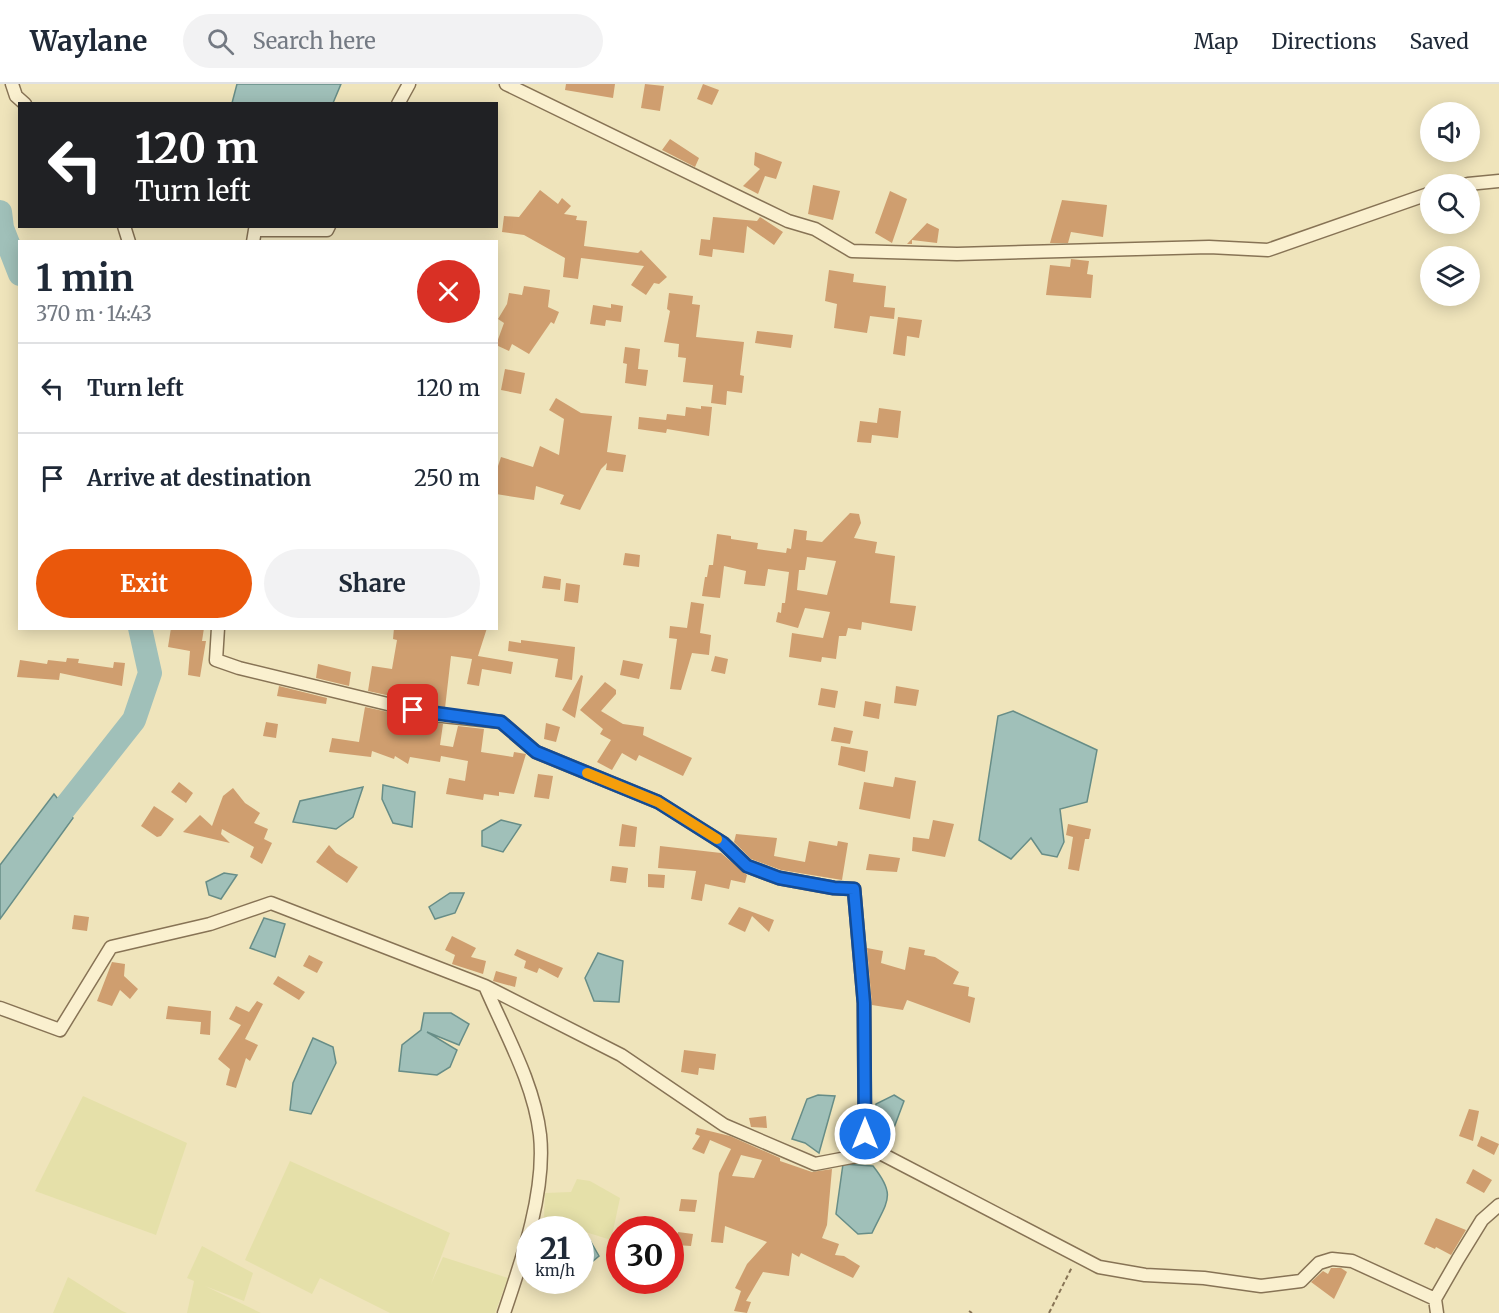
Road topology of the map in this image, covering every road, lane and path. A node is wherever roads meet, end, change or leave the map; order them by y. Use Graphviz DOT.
graph roads {
  1 [pos="12,84"];
  2 [pos="409,84"];
  3 [pos="506,84"];
  4 [pos="23,102"];
  5 [pos="399,102"];
  6 [pos="1499,181"];
  7 [pos="1480,183"];
  8 [pos="1420,197"];
  9 [pos="328,228"];
  10 [pos="253,240"];
  11 [pos="218,630"];
  12 [pos="485,986"];
  13 [pos="0,1008"];
  14 [pos="865,1156"];
  15 [pos="1499,1205"];
  16 [pos="1078,1256"];
  17 [pos="1435,1299"];
  18 [pos="504,1313"];
  19 [pos="1049,1313"];
  20 [pos="1437,1313"];
  1 -- 4 [label="street"];
  2 -- 5 [label="street"];
  3 -- 8 [label="street"];
  6 -- 7 [label="street"];
  9 -- 10 [label="street"];
  11 -- 14 [label="street"];
  12 -- 13 [label="street"];
  12 -- 14 [label="street"];
  12 -- 18 [label="street"];
  14 -- 16 [label="street"];
  15 -- 17 [label="street"];
  16 -- 17 [label="street"];
  16 -- 19 [label="path"];
  17 -- 20 [label="street"];
}
